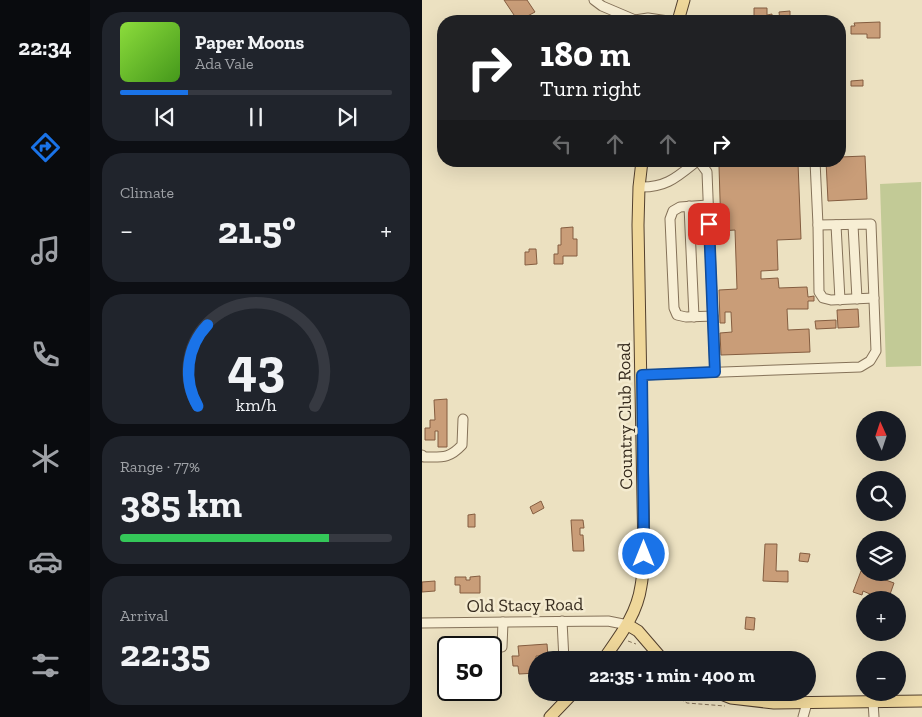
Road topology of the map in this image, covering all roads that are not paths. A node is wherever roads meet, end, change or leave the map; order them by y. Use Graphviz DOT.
graph roads {
  1 [pos="594,0"];
  2 [pos="684,0"];
  3 [pos="622,15"];
  4 [pos="680,15"];
  5 [pos="641,167"];
  6 [pos="690,167"];
  7 [pos="703,167"];
  8 [pos="815,167"];
  9 [pos="639,187"];
  10 [pos="708,205"];
  11 [pos="689,206"];
  12 [pos="836,225"];
  13 [pos="853,225"];
  14 [pos="818,226"];
  15 [pos="874,298"];
  16 [pos="856,299"];
  17 [pos="840,300"];
  18 [pos="713,316"];
  19 [pos="694,317"];
  20 [pos="715,372"];
  21 [pos="642,375"];
  22 [pos="463,419"];
  23 [pos="422,455"];
  24 [pos="562,621"];
  25 [pos="503,622"];
  26 [pos="422,623"];
  27 [pos="628,625"];
  28 [pos="502,647"];
  29 [pos="564,651"];
  30 [pos="610,651"];
  31 [pos="655,651"];
  32 [pos="565,701"];
  33 [pos="752,701"];
  34 [pos="922,701"];
  35 [pos="874,702"];
  36 [pos="808,703"];
  37 [pos="550,717"];
  38 [pos="803,717"];
  39 [pos="874,717"];
  1 -- 3 [label="street"];
  2 -- 4 [label="main road"];
  5 -- 9 [label="main road, Country Club Road"];
  6 -- 9 [label="street"];
  7 -- 10 [label="street"];
  8 -- 14 [label="street"];
  9 -- 21 [label="main road, Country Club Road"];
  10 -- 11 [label="street"];
  10 -- 18 [label="street"];
  11 -- 19 [label="street"];
  11 -- 19 [label="street"];
  12 -- 13 [label="street"];
  12 -- 14 [label="street"];
  12 -- 17 [label="street"];
  13 -- 15 [label="street"];
  13 -- 16 [label="street"];
  14 -- 17 [label="street"];
  15 -- 16 [label="street"];
  15 -- 20 [label="street"];
  16 -- 17 [label="street"];
  18 -- 19 [label="street"];
  18 -- 20 [label="street"];
  20 -- 21 [label="street"];
  21 -- 27 [label="main road, Country Club Road"];
  22 -- 23 [label="street"];
  24 -- 25 [label="street, Old Stacy Road"];
  24 -- 27 [label="street, Old Stacy Road"];
  24 -- 29 [label="street"];
  25 -- 26 [label="street, Old Stacy Road"];
  25 -- 28 [label="street"];
  27 -- 30 [label="main road, Country Club Road"];
  27 -- 31 [label="main road"];
  32 -- 37 [label="main road"];
  33 -- 36 [label="main road"];
  34 -- 35 [label="main road"];
  35 -- 36 [label="main road"];
  35 -- 39 [label="street"];
  36 -- 38 [label="street"];
}
